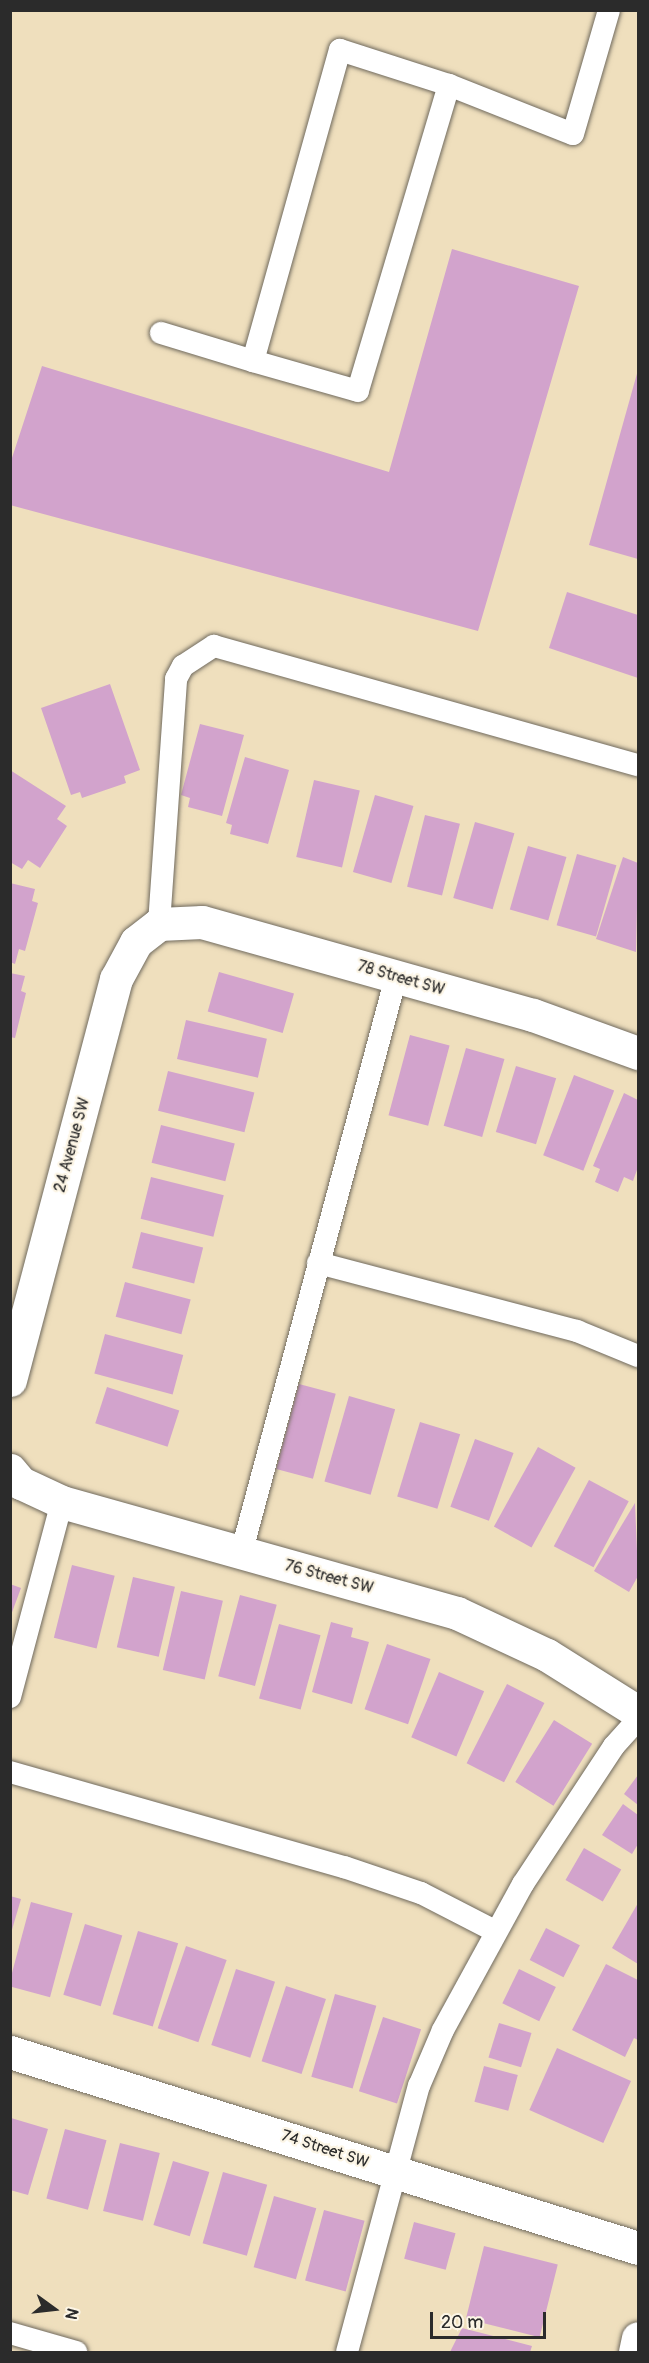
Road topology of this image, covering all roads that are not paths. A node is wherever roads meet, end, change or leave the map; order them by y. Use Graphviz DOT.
graph roads {
  1 [pos="609,10"];
  2 [pos="449,85"];
  3 [pos="161,333"];
  4 [pos="253,361"];
  5 [pos="639,765"];
  6 [pos="159,924"];
  7 [pos="396,977"];
  8 [pos="639,1053"];
  9 [pos="318,1263"];
  10 [pos="639,1356"];
  11 [pos="10,1380"];
  12 [pos="10,1470"];
  13 [pos="62,1502"];
  14 [pos="241,1554"];
  15 [pos="10,1697"];
  16 [pos="639,1712"];
  17 [pos="639,1719"];
  18 [pos="10,1772"];
  19 [pos="495,1931"];
  20 [pos="10,2052"];
  21 [pos="395,2171"];
  22 [pos="639,2248"];
  23 [pos="10,2333"];
  24 [pos="639,2338"];
  25 [pos="76,2352"];
  26 [pos="347,2352"];
  27 [pos="635,2352"];
  1 -- 2 [label="lane"];
  2 -- 4 [label="lane"];
  2 -- 4 [label="lane"];
  3 -- 4 [label="lane"];
  5 -- 6 [label="lane"];
  6 -- 7 [label="street, 78 Street SW"];
  6 -- 11 [label="street, 24 Avenue SW"];
  7 -- 8 [label="street, 78 Street SW"];
  7 -- 9 [label="lane"];
  9 -- 10 [label="lane"];
  9 -- 14 [label="lane"];
  12 -- 13 [label="street, 76 Street SW"];
  13 -- 14 [label="street, 76 Street SW"];
  13 -- 15 [label="lane"];
  14 -- 16 [label="street, 76 Street SW"];
  17 -- 19 [label="lane"];
  18 -- 19 [label="lane"];
  19 -- 21 [label="lane"];
  20 -- 21 [label="street, 74 Street SW"];
  21 -- 22 [label="street, 74 Street SW"];
  21 -- 26 [label="lane"];
  23 -- 25 [label="lane"];
  24 -- 27 [label="street"];
}
